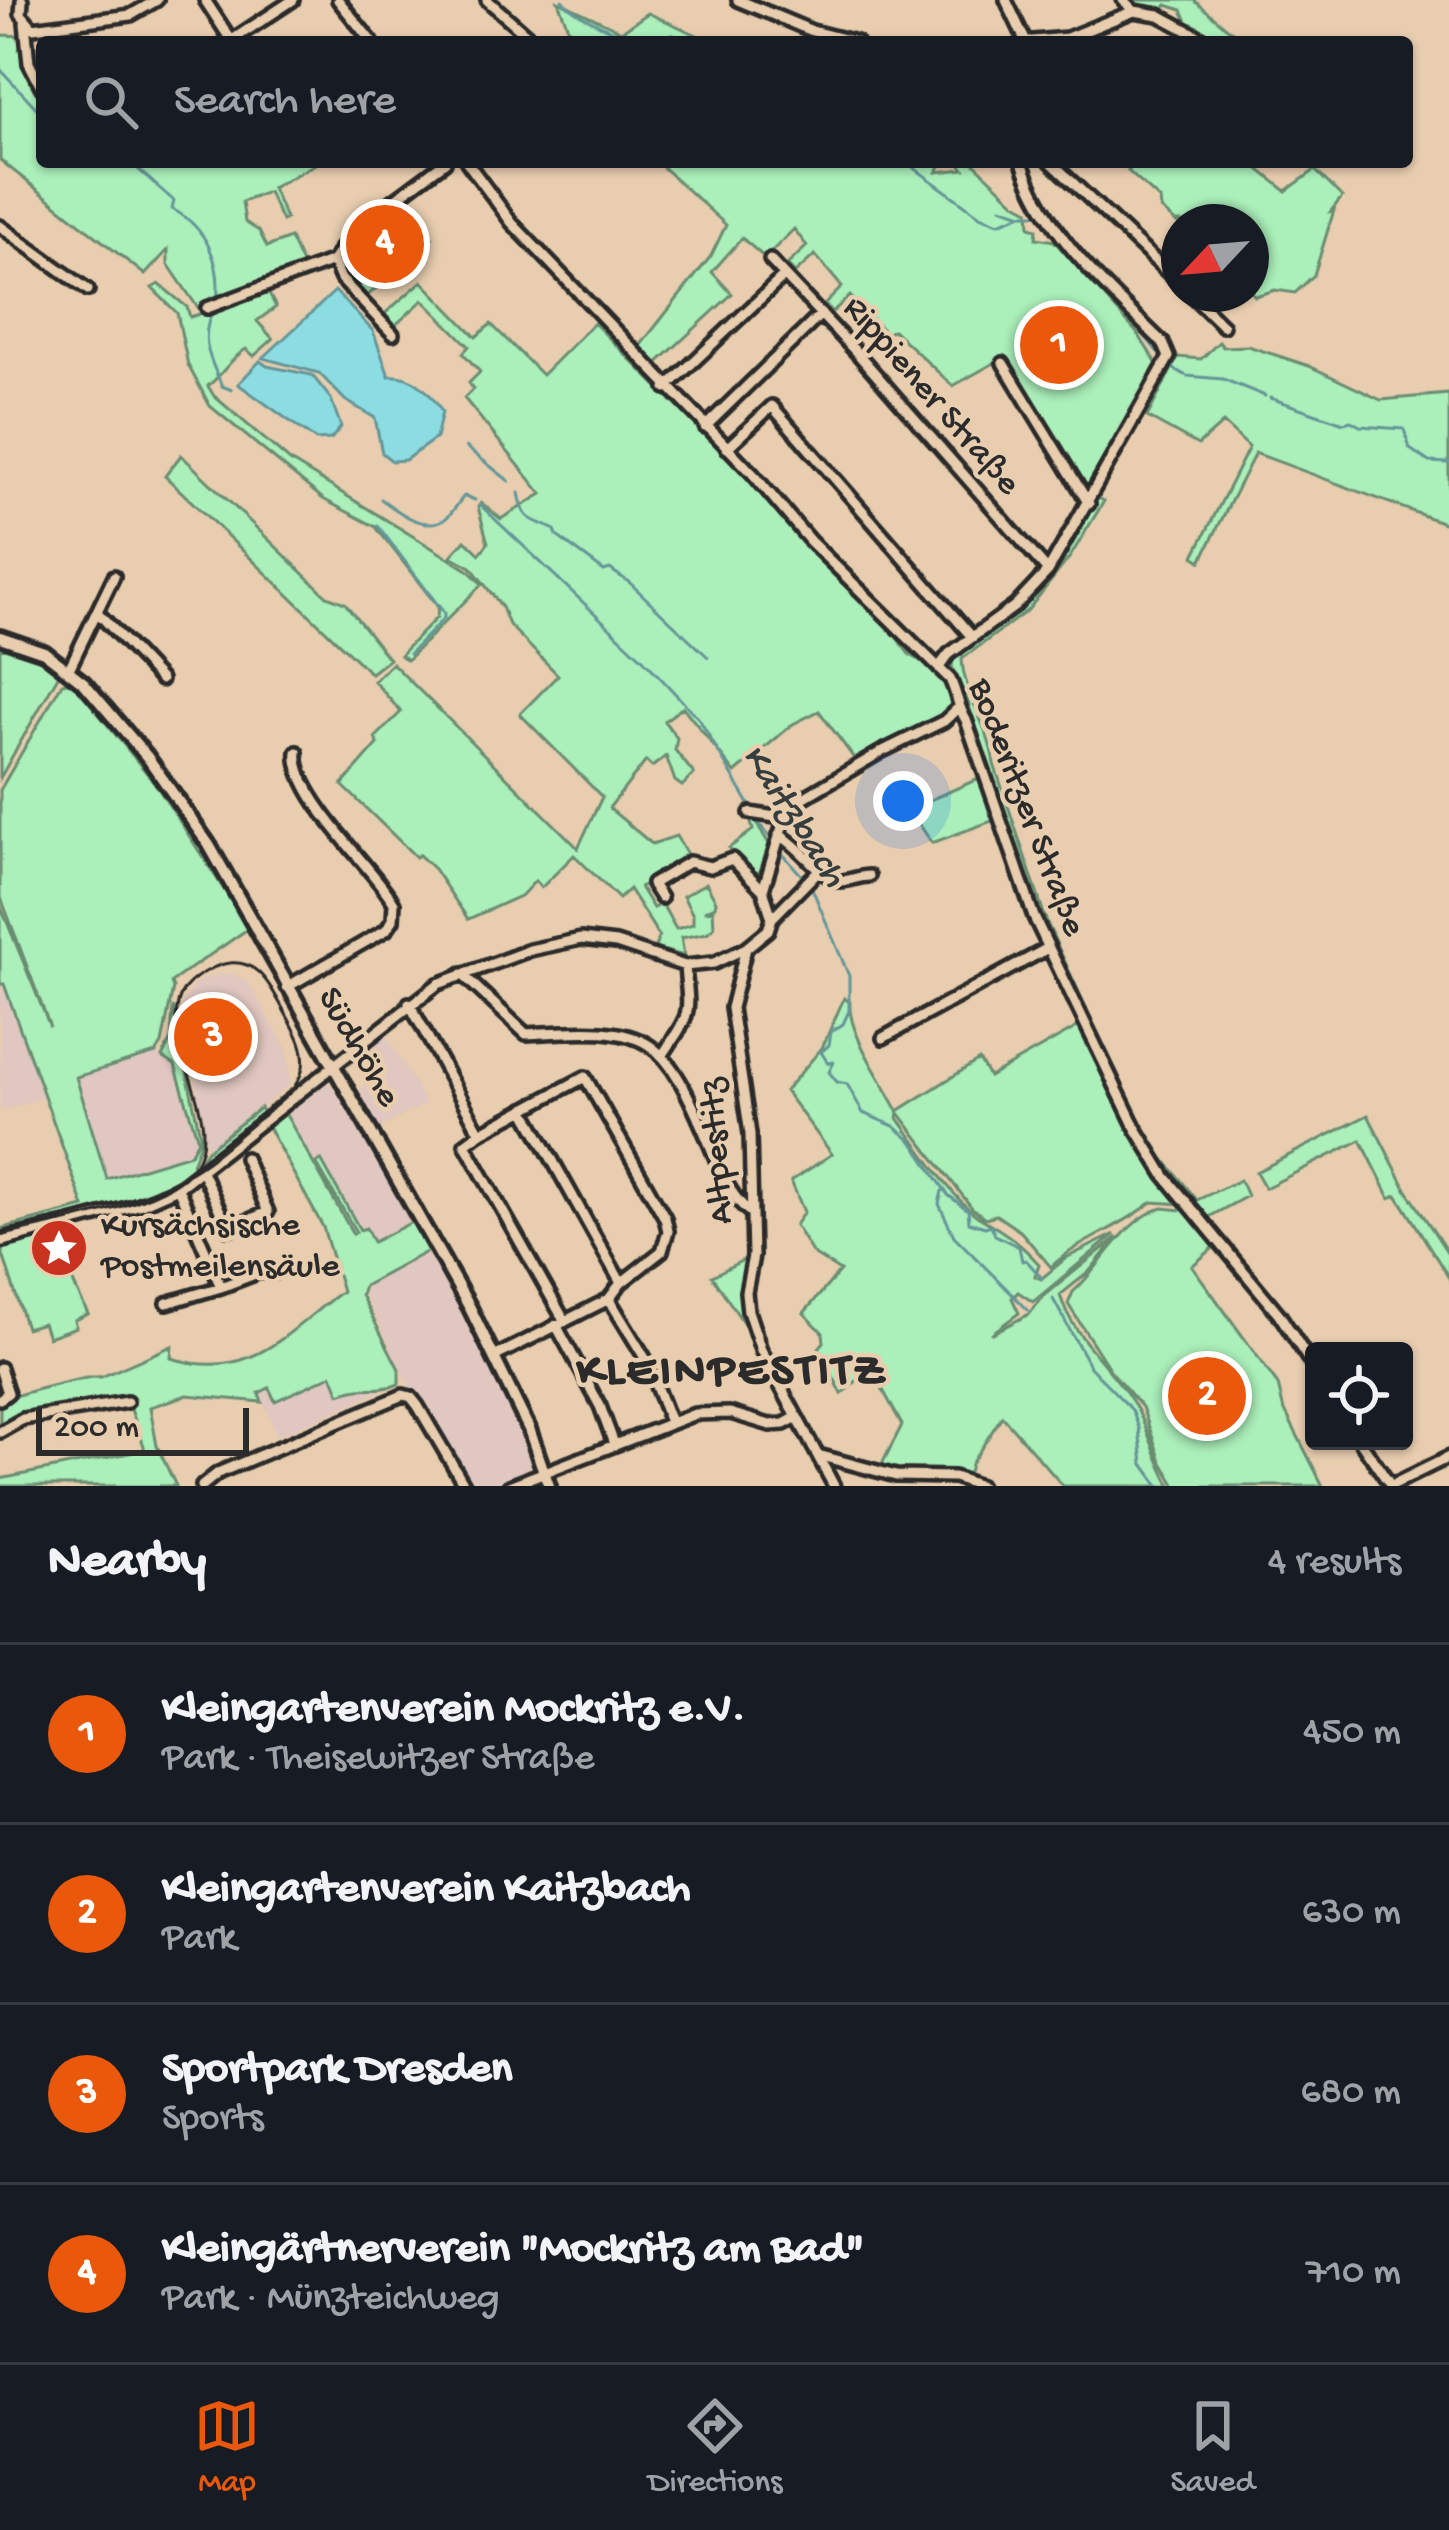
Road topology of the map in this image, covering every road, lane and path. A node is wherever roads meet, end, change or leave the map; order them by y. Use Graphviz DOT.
graph roads {
  1 [pos="22,0"];
  2 [pos="157,0"];
  3 [pos="205,0"];
  4 [pos="293,0"];
  5 [pos="338,0"];
  6 [pos="487,0"];
  7 [pos="738,0"];
  8 [pos="1006,0"];
  9 [pos="1122,0"];
  10 [pos="1134,10"];
  11 [pos="1109,21"];
  12 [pos="25,23"];
  13 [pos="227,36"];
  14 [pos="238,36"];
  15 [pos="367,36"];
  16 [pos="528,36"];
  17 [pos="832,36"];
  18 [pos="1022,36"];
  19 [pos="1072,36"];
  20 [pos="1198,36"];
  21 [pos="36,76"];
  22 [pos="437,168"];
  23 [pos="471,168"];
  24 [pos="1024,168"];
  25 [pos="1057,168"];
  26 [pos="0,226"];
  27 [pos="770,260"];
  28 [pos="333,261"];
  29 [pos="1161,266"];
  30 [pos="784,275"];
  31 [pos="88,290"];
  32 [pos="213,306"];
  33 [pos="1209,312"];
  34 [pos="821,314"];
  35 [pos="1223,326"];
  36 [pos="393,334"];
  37 [pos="1003,362"];
  38 [pos="666,388"];
  39 [pos="705,427"];
  40 [pos="727,448"];
  41 [pos="1089,503"];
  42 [pos="1048,572"];
  43 [pos="113,576"];
  44 [pos="98,613"];
  45 [pos="0,637"];
  46 [pos="972,637"];
  47 [pos="939,667"];
  48 [pos="69,669"];
  49 [pos="161,680"];
  50 [pos="957,709"];
  51 [pos="297,752"];
  52 [pos="754,814"];
  53 [pos="782,818"];
  54 [pos="776,842"];
  55 [pos="869,876"];
  56 [pos="812,878"];
  57 [pos="763,890"];
  58 [pos="661,898"];
  59 [pos="772,918"];
  60 [pos="746,948"];
  61 [pos="1048,948"];
  62 [pos="685,965"];
  63 [pos="463,974"];
  64 [pos="287,987"];
  65 [pos="410,1003"];
  66 [pos="883,1037"];
  67 [pos="664,1053"];
  68 [pos="333,1065"];
  69 [pos="524,1109"];
  70 [pos="480,1132"];
  71 [pos="245,1158"];
  72 [pos="202,1172"];
  73 [pos="178,1188"];
  74 [pos="750,1212"];
  75 [pos="0,1242"];
  76 [pos="274,1273"];
  77 [pos="621,1283"];
  78 [pos="221,1287"];
  79 [pos="609,1299"];
  80 [pos="167,1304"];
  81 [pos="560,1323"];
  82 [pos="1305,1354"];
  83 [pos="494,1357"];
  84 [pos="0,1368"];
  85 [pos="4,1396"];
  86 [pos="128,1402"];
  87 [pos="797,1417"];
  88 [pos="670,1422"];
  89 [pos="0,1432"];
  90 [pos="614,1444"];
  91 [pos="1366,1450"];
  92 [pos="818,1455"];
  93 [pos="1449,1457"];
  94 [pos="545,1471"];
  95 [pos="202,1486"];
  96 [pos="465,1486"];
  97 [pos="509,1486"];
  98 [pos="550,1486"];
  99 [pos="834,1486"];
  100 [pos="980,1486"];
  101 [pos="1391,1486"];
  1 -- 12 [label="street"];
  2 -- 12 [label="street"];
  3 -- 13 [label="street"];
  4 -- 14 [label="street"];
  5 -- 15 [label="street"];
  6 -- 16 [label="street"];
  7 -- 17 [label="street"];
  8 -- 18 [label="street"];
  9 -- 10 [label="street"];
  9 -- 11 [label="street"];
  10 -- 11 [label="street"];
  10 -- 20 [label="street"];
  11 -- 19 [label="street"];
  12 -- 21 [label="street"];
  22 -- 28 [label="street"];
  23 -- 38 [label="street, Boderitzer Straße"];
  24 -- 41 [label="street"];
  25 -- 29 [label="street"];
  26 -- 31 [label="street"];
  27 -- 30 [label="street, Rippiener Straße"];
  28 -- 32 [label="street"];
  28 -- 36 [label="street"];
  30 -- 34 [label="street, Rippiener Straße"];
  30 -- 38 [label="street"];
  33 -- 35 [label="street"];
  34 -- 39 [label="street"];
  34 -- 42 [label="street, Rippiener Straße"];
  37 -- 41 [label="street"];
  38 -- 39 [label="street, Boderitzer Straße"];
  39 -- 40 [label="street, Boderitzer Straße"];
  40 -- 46 [label="street"];
  40 -- 47 [label="street, Boderitzer Straße"];
  41 -- 42 [label="street"];
  42 -- 46 [label="street"];
  43 -- 44 [label="street"];
  44 -- 48 [label="street"];
  44 -- 49 [label="street"];
  45 -- 48 [label="street, Südhöhe"];
  46 -- 47 [label="street"];
  47 -- 50 [label="street, Boderitzer Straße"];
  48 -- 64 [label="street, Südhöhe"];
  50 -- 53 [label="street"];
  50 -- 61 [label="street, Boderitzer Straße"];
  51 -- 64 [label="street"];
  52 -- 53 [label="street"];
  53 -- 54 [label="street"];
  54 -- 56 [label="street"];
  54 -- 57 [label="street"];
  55 -- 56 [label="street"];
  56 -- 59 [label="street"];
  57 -- 58 [label="street"];
  57 -- 59 [label="street"];
  59 -- 60 [label="street"];
  60 -- 62 [label="street"];
  60 -- 74 [label="street, Altpestitz"];
  61 -- 66 [label="street"];
  61 -- 82 [label="street, Boderitzer Straße"];
  62 -- 63 [label="street"];
  62 -- 67 [label="street"];
  63 -- 65 [label="street"];
  63 -- 67 [label="street"];
  64 -- 68 [label="street, Südhöhe"];
  65 -- 68 [label="street"];
  65 -- 70 [label="street"];
  67 -- 74 [label="street"];
  68 -- 72 [label="street"];
  68 -- 83 [label="street, Südhöhe"];
  69 -- 70 [label="street"];
  69 -- 77 [label="street"];
  69 -- 77 [label="street"];
  70 -- 81 [label="street"];
  71 -- 72 [label="street"];
  72 -- 73 [label="street"];
  73 -- 75 [label="street"];
  73 -- 78 [label="street"];
  74 -- 87 [label="street, Altpestitz"];
  76 -- 78 [label="street"];
  77 -- 79 [label="street"];
  78 -- 80 [label="street"];
  79 -- 81 [label="street"];
  79 -- 88 [label="street"];
  81 -- 83 [label="street"];
  81 -- 90 [label="street"];
  83 -- 94 [label="street, Südhöhe"];
  84 -- 85 [label="street"];
  86 -- 89 [label="street"];
  87 -- 88 [label="street"];
  87 -- 92 [label="street, Altpestitz"];
  88 -- 90 [label="street"];
  90 -- 94 [label="street"];
  91 -- 101 [label="street"];
  92 -- 99 [label="street, Altpestitz"];
  92 -- 100 [label="street"];
  93 -- 101 [label="street"];
  94 -- 97 [label="street"];
  94 -- 98 [label="street, Südhöhe"];
  95 -- 96 [label="street"];
}
